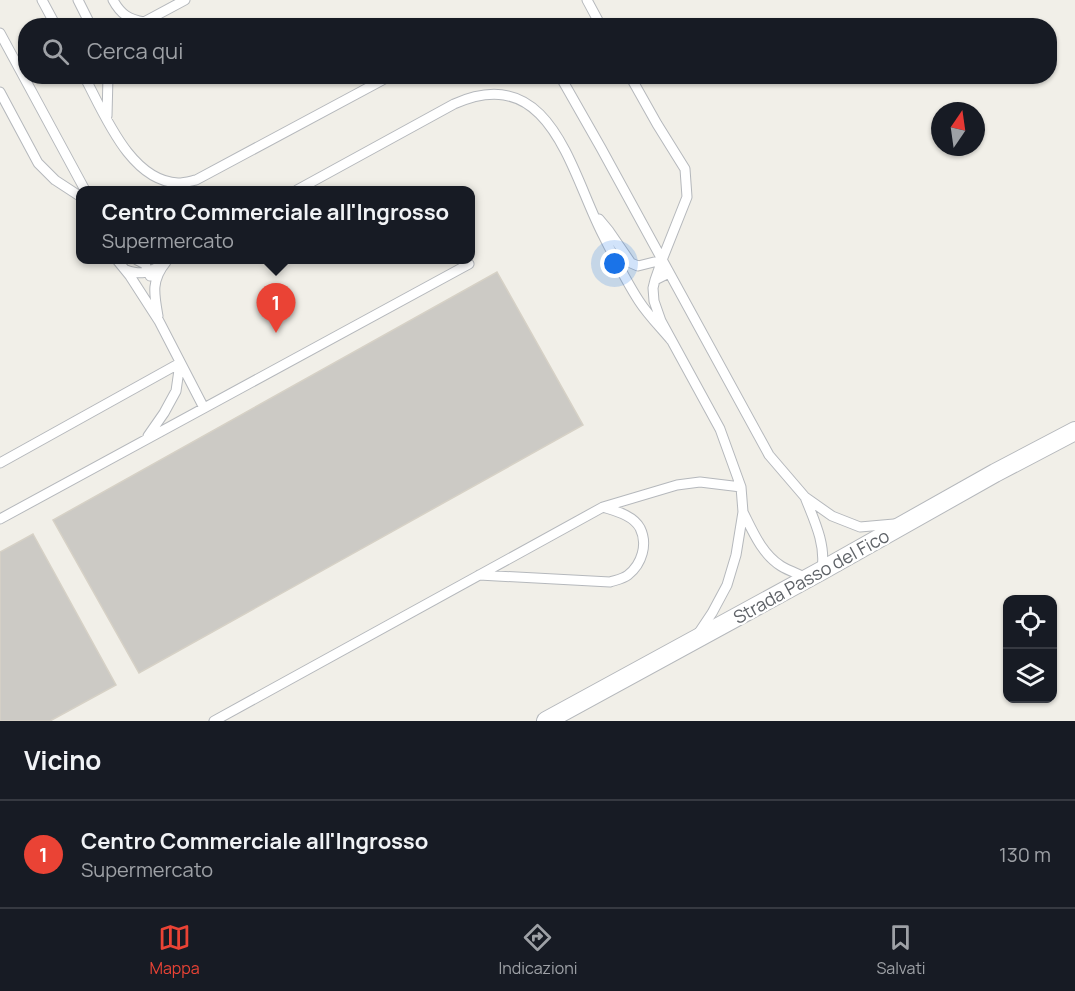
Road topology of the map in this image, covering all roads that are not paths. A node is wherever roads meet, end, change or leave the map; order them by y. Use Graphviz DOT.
graph roads {
  1 [pos="42,0"];
  2 [pos="78,0"];
  3 [pos="113,0"];
  4 [pos="185,0"];
  5 [pos="587,0"];
  6 [pos="52,18"];
  7 [pos="87,18"];
  8 [pos="128,18"];
  9 [pos="151,18"];
  10 [pos="597,18"];
  11 [pos="0,33"];
  12 [pos="18,66"];
  13 [pos="28,84"];
  14 [pos="88,84"];
  15 [pos="108,84"];
  16 [pos="375,84"];
  17 [pos="565,84"];
  18 [pos="634,84"];
  19 [pos="0,92"];
  20 [pos="107,118"];
  21 [pos="83,186"];
  22 [pos="304,186"];
  23 [pos="76,194"];
  24 [pos="592,210"];
  25 [pos="662,260"];
  26 [pos="120,264"];
  27 [pos="145,264"];
  28 [pos="164,264"];
  29 [pos="166,264"];
  30 [pos="469,264"];
  31 [pos="124,270"];
  32 [pos="149,272"];
  33 [pos="669,273"];
  34 [pos="656,280"];
  35 [pos="154,293"];
  36 [pos="159,321"];
  37 [pos="671,340"];
  38 [pos="180,363"];
  39 [pos="204,408"];
  40 [pos="1075,431"];
  41 [pos="145,440"];
  42 [pos="0,463"];
  43 [pos="741,487"];
  44 [pos="805,497"];
  45 [pos="603,507"];
  46 [pos="743,512"];
  47 [pos="0,519"];
  48 [pos="912,521"];
  49 [pos="479,575"];
  50 [pos="814,575"];
  51 [pos="693,640"];
  52 [pos="214,721"];
  53 [pos="546,721"];
  1 -- 6 [label="lane"];
  2 -- 7 [label="lane"];
  3 -- 8 [label="lane"];
  4 -- 9 [label="lane"];
  5 -- 10 [label="lane"];
  11 -- 12 [label="lane"];
  13 -- 21 [label="lane"];
  14 -- 20 [label="lane"];
  15 -- 20 [label="lane"];
  16 -- 20 [label="lane"];
  17 -- 25 [label="lane"];
  18 -- 25 [label="lane"];
  19 -- 23 [label="lane"];
  22 -- 24 [label="lane"];
  24 -- 25 [label="lane"];
  24 -- 37 [label="lane"];
  25 -- 33 [label="lane"];
  25 -- 34 [label="lane"];
  26 -- 31 [label="lane"];
  27 -- 32 [label="lane"];
  28 -- 32 [label="lane"];
  29 -- 35 [label="lane"];
  30 -- 39 [label="lane"];
  31 -- 32 [label="lane"];
  31 -- 36 [label="lane"];
  32 -- 35 [label="lane"];
  33 -- 34 [label="lane"];
  33 -- 44 [label="lane"];
  34 -- 37 [label="lane"];
  35 -- 36 [label="lane"];
  36 -- 38 [label="lane"];
  37 -- 43 [label="lane"];
  38 -- 39 [label="lane"];
  38 -- 41 [label="lane"];
  38 -- 42 [label="lane"];
  39 -- 41 [label="lane"];
  40 -- 48 [label="street, Strada Passo del Fico"];
  41 -- 47 [label="lane"];
  43 -- 45 [label="lane"];
  43 -- 46 [label="lane"];
  44 -- 48 [label="lane"];
  44 -- 50 [label="lane"];
  45 -- 49 [label="lane"];
  45 -- 49 [label="lane"];
  46 -- 50 [label="lane"];
  46 -- 51 [label="lane"];
  48 -- 50 [label="street, Strada Passo del Fico"];
  49 -- 52 [label="lane"];
  50 -- 51 [label="street, Strada Passo del Fico"];
  51 -- 53 [label="street, Strada Passo del Fico"];
}
